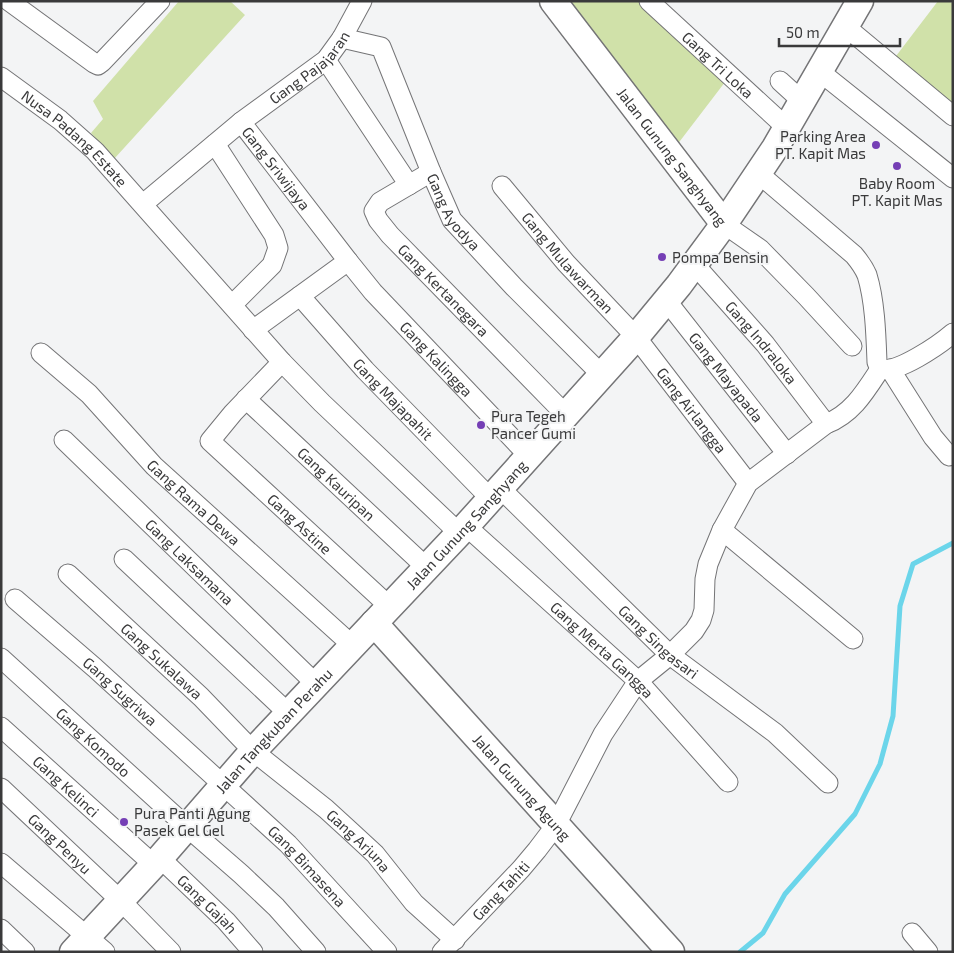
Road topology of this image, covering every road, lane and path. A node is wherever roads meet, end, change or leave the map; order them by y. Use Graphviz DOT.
graph roads {
  1 [pos="10,1"];
  2 [pos="160,1"];
  3 [pos="362,1"];
  4 [pos="553,1"];
  5 [pos="649,1"];
  6 [pos="860,1"];
  7 [pos="846,27"];
  8 [pos="342,38"];
  9 [pos="326,60"];
  10 [pos="819,72"];
  11 [pos="1,77"];
  12 [pos="780,81"];
  13 [pos="802,102"];
  14 [pos="953,116"];
  15 [pos="242,122"];
  16 [pos="786,128"];
  17 [pos="215,144"];
  18 [pos="430,172"];
  19 [pos="758,173"];
  20 [pos="953,178"];
  21 [pos="409,185"];
  22 [pos="502,186"];
  23 [pos="143,204"];
  24 [pos="724,224"];
  25 [pos="348,261"];
  26 [pos="694,265"];
  27 [pos="300,296"];
  28 [pos="666,300"];
  29 [pos="232,305"];
  30 [pos="253,330"];
  31 [pos="953,333"];
  32 [pos="636,337"];
  33 [pos="852,346"];
  34 [pos="41,353"];
  35 [pos="282,362"];
  36 [pos="885,369"];
  37 [pos="602,375"];
  38 [pos="246,399"];
  39 [pos="566,415"];
  40 [pos="826,424"];
  41 [pos="64,440"];
  42 [pos="787,454"];
  43 [pos="529,456"];
  44 [pos="949,456"];
  45 [pos="748,483"];
  46 [pos="495,493"];
  47 [pos="462,529"];
  48 [pos="722,530"];
  49 [pos="124,559"];
  50 [pos="427,568"];
  51 [pos="68,574"];
  52 [pos="15,599"];
  53 [pos="382,615"];
  54 [pos="854,640"];
  55 [pos="352,646"];
  56 [pos="670,655"];
  57 [pos="1,658"];
  58 [pos="638,681"];
  59 [pos="316,684"];
  60 [pos="288,713"];
  61 [pos="1,727"];
  62 [pos="253,751"];
  63 [pos="728,782"];
  64 [pos="828,783"];
  65 [pos="223,785"];
  66 [pos="1,788"];
  67 [pos="556,825"];
  68 [pos="187,827"];
  69 [pos="157,861"];
  70 [pos="1,863"];
  71 [pos="120,900"];
  72 [pos="1,929"];
  73 [pos="912,933"];
  74 [pos="448,946"];
  75 [pos="89,947"];
  76 [pos="25,952"];
  77 [pos="171,952"];
  78 [pos="253,952"];
  79 [pos="316,952"];
  80 [pos="387,952"];
  81 [pos="671,952"];
  82 [pos="928,952"];
  1 -- 2 [label="street"];
  3 -- 8 [label="street, Gang Pajajaran"];
  4 -- 24 [label="main road, Jalan Gunung Sanghyang"];
  5 -- 16 [label="street, Gang Tri Loka"];
  6 -- 7 [label="main road"];
  7 -- 10 [label="main road"];
  7 -- 14 [label="street"];
  8 -- 9 [label="street, Gang Pajajaran"];
  8 -- 18 [label="street, Gang Ayodya"];
  9 -- 15 [label="street, Gang Pajajaran"];
  9 -- 21 [label="street"];
  10 -- 13 [label="main road"];
  10 -- 20 [label="street"];
  11 -- 23 [label="street, Nusa Padang Estate"];
  12 -- 13 [label="street"];
  13 -- 16 [label="main road"];
  15 -- 17 [label="street, Gang Sriwijaya"];
  15 -- 25 [label="street, Gang Sriwijaya"];
  16 -- 19 [label="main road"];
  17 -- 23 [label="street, Gang Sriwijaya"];
  17 -- 29 [label="street"];
  18 -- 21 [label="street, Gang Kertanegara"];
  18 -- 37 [label="street, Gang Ayodya"];
  19 -- 24 [label="main road"];
  19 -- 36 [label="street"];
  21 -- 39 [label="street, Gang Kertanegara"];
  22 -- 32 [label="street, Gang Mulawarman"];
  23 -- 29 [label="street"];
  24 -- 26 [label="main road, Jalan Gunung Sanghyang"];
  24 -- 33 [label="street"];
  25 -- 27 [label="street"];
  25 -- 43 [label="street, Gang Kalingga"];
  26 -- 28 [label="main road, Jalan Gunung Sanghyang"];
  26 -- 40 [label="street, Gang Indraloka"];
  27 -- 30 [label="street"];
  27 -- 46 [label="street, Gang Majapahit"];
  28 -- 32 [label="main road, Jalan Gunung Sanghyang"];
  28 -- 42 [label="street, Gang Mayapada"];
  29 -- 30 [label="street"];
  30 -- 35 [label="street"];
  31 -- 36 [label="street"];
  32 -- 37 [label="main road, Jalan Gunung Sanghyang"];
  32 -- 45 [label="street, Gang Airlangga"];
  34 -- 55 [label="street, Gang Rama Dewa"];
  35 -- 38 [label="street"];
  35 -- 47 [label="street"];
  36 -- 40 [label="street"];
  36 -- 44 [label="street"];
  37 -- 39 [label="main road, Jalan Gunung Sanghyang"];
  38 -- 50 [label="street, Gang Kauripan"];
  38 -- 53 [label="street, Gang Astine"];
  39 -- 43 [label="main road, Jalan Gunung Sanghyang"];
  40 -- 42 [label="street"];
  41 -- 59 [label="street, Gang Laksamana"];
  42 -- 45 [label="street"];
  43 -- 46 [label="main road, Jalan Gunung Sanghyang"];
  45 -- 48 [label="street, Gang Tahiti"];
  46 -- 47 [label="main road, Jalan Gunung Sanghyang"];
  46 -- 56 [label="street, Gang Singasari"];
  47 -- 50 [label="main road, Jalan Gunung Sanghyang"];
  47 -- 58 [label="street, Gang Merta Gangga"];
  48 -- 54 [label="street"];
  48 -- 56 [label="street, Gang Tahiti"];
  49 -- 60 [label="street"];
  50 -- 53 [label="main road, Jalan Gunung Sanghyang"];
  51 -- 62 [label="street, Gang Sukalawa"];
  52 -- 65 [label="street, Gang Sugriwa"];
  53 -- 55 [label="main road, Jalan Tangkuban Perahu"];
  53 -- 67 [label="main road, Jalan Gunung Agung"];
  55 -- 59 [label="main road, Jalan Tangkuban Perahu"];
  56 -- 58 [label="street, Gang Tahiti"];
  56 -- 64 [label="street, Gang Singasari"];
  57 -- 68 [label="street, Gang Komodo"];
  58 -- 63 [label="street, Gang Merta Gangga"];
  58 -- 67 [label="street, Gang Tahiti"];
  59 -- 60 [label="main road, Jalan Tangkuban Perahu"];
  60 -- 62 [label="main road, Jalan Tangkuban Perahu"];
  61 -- 69 [label="street, Gang Kelinci"];
  62 -- 65 [label="main road, Jalan Tangkuban Perahu"];
  62 -- 74 [label="street, Gang Arjuna"];
  65 -- 68 [label="main road, Jalan Tangkuban Perahu"];
  65 -- 80 [label="street, Gang Bimasena"];
  66 -- 71 [label="street, Gang Penyu"];
  67 -- 74 [label="street, Gang Tahiti"];
  67 -- 81 [label="main road, Jalan Gunung Agung"];
  68 -- 69 [label="main road, Jalan Tangkuban Perahu"];
  68 -- 79 [label="street, Gang Komodo"];
  69 -- 71 [label="main road, Jalan Tangkuban Perahu"];
  69 -- 78 [label="street, Gang Gajah"];
  70 -- 75 [label="street"];
  71 -- 75 [label="main road, Jalan Tangkuban Perahu"];
  71 -- 77 [label="street, Gang Penyu"];
  72 -- 76 [label="street"];
  73 -- 82 [label="street"];
}
